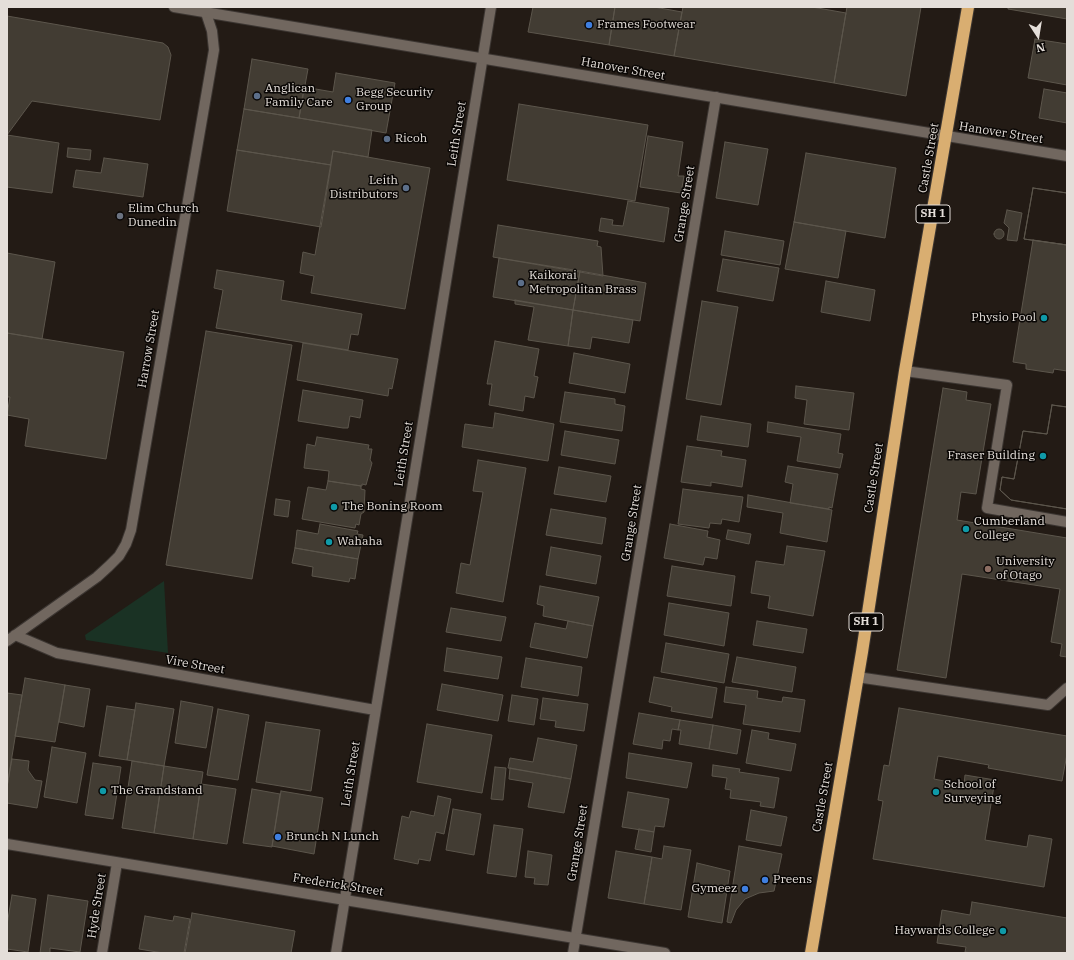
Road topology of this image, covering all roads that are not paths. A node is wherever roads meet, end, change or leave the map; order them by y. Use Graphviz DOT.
graph roads {
  1 [pos="174,7"];
  2 [pos="492,7"];
  3 [pos="968,7"];
  4 [pos="205,10"];
  5 [pos="483,58"];
  6 [pos="716,98"];
  7 [pos="946,137"];
  8 [pos="1067,156"];
  9 [pos="905,371"];
  10 [pos="1067,522"];
  11 [pos="11,638"];
  12 [pos="858,677"];
  13 [pos="1067,688"];
  14 [pos="375,710"];
  15 [pos="7,844"];
  16 [pos="117,863"];
  17 [pos="344,900"];
  18 [pos="575,938"];
  19 [pos="102,953"];
  20 [pos="336,953"];
  21 [pos="573,953"];
  22 [pos="665,953"];
  23 [pos="811,953"];
  1 -- 4 [label="street, Hanover Street"];
  2 -- 5 [label="street, Leith Street"];
  3 -- 7 [label="highway, Castle Street / SH 1"];
  4 -- 5 [label="street, Hanover Street"];
  4 -- 11 [label="street, Harrow Street"];
  5 -- 6 [label="street, Hanover Street"];
  5 -- 14 [label="street, Leith Street"];
  6 -- 7 [label="street, Hanover Street"];
  6 -- 18 [label="street, Grange Street"];
  7 -- 8 [label="street, Hanover Street"];
  7 -- 9 [label="highway, Castle Street / SH 1"];
  9 -- 10 [label="street"];
  9 -- 12 [label="highway, Castle Street / SH 1"];
  11 -- 14 [label="street, Vire Street"];
  12 -- 13 [label="street"];
  12 -- 23 [label="highway, Castle Street / SH 1"];
  14 -- 17 [label="street, Leith Street"];
  15 -- 16 [label="street, Frederick Street"];
  16 -- 17 [label="street, Frederick Street"];
  16 -- 19 [label="street, Hyde Street"];
  17 -- 18 [label="street, Frederick Street"];
  17 -- 20 [label="street, Leith Street"];
  18 -- 21 [label="street, Grange Street"];
  18 -- 22 [label="street, Frederick Street"];
}
